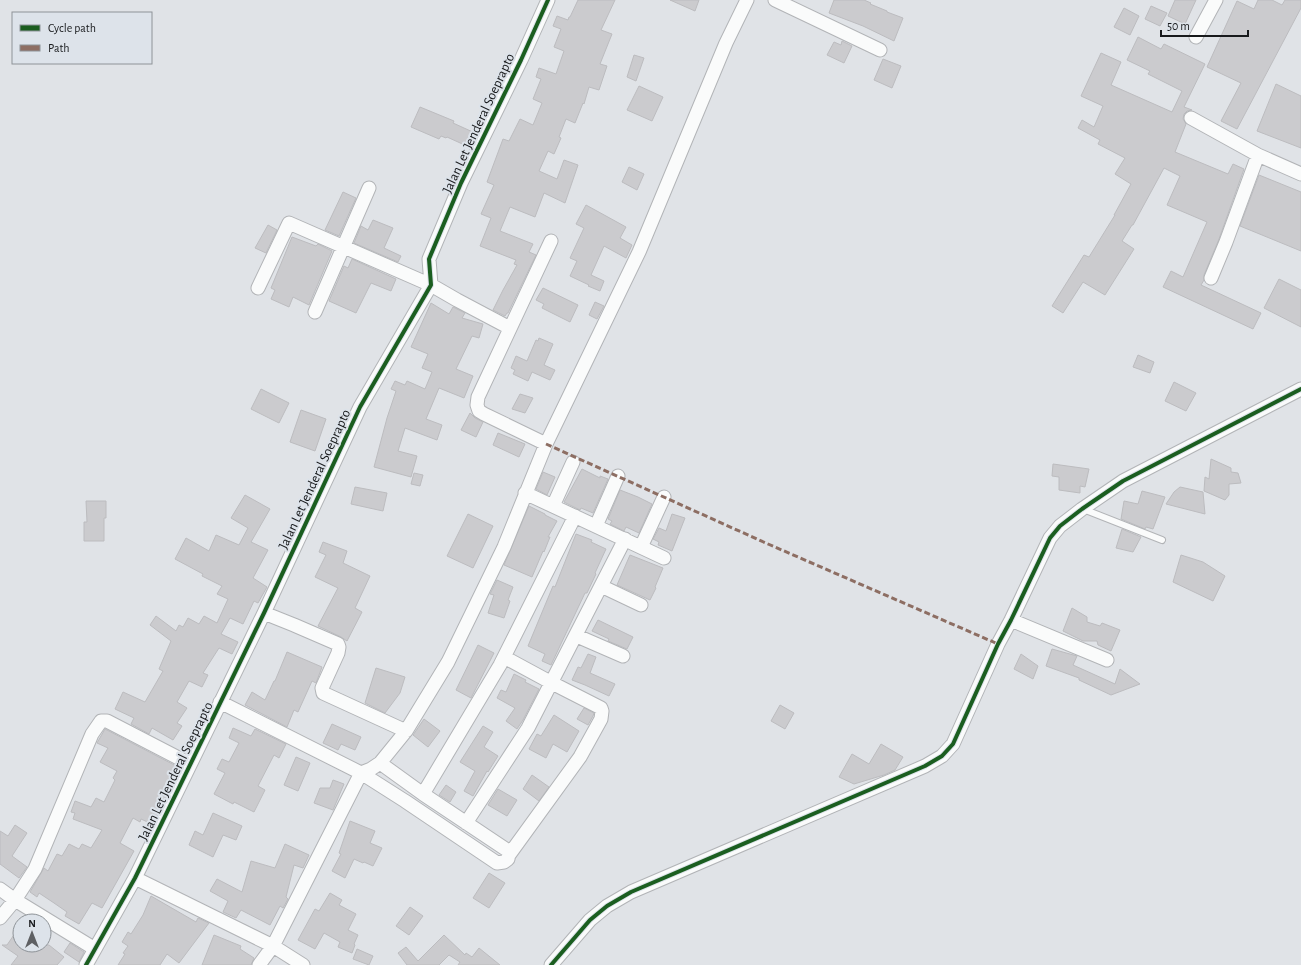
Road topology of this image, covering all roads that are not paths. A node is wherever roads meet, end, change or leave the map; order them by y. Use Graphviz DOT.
graph roads {
  1 [pos="548,0"];
  2 [pos="747,0"];
  3 [pos="775,0"];
  4 [pos="1216,0"];
  5 [pos="1196,37"];
  6 [pos="880,50"];
  7 [pos="1192,118"];
  8 [pos="1258,155"];
  9 [pos="1301,174"];
  10 [pos="369,188"];
  11 [pos="551,241"];
  12 [pos="344,247"];
  13 [pos="1211,278"];
  14 [pos="431,285"];
  15 [pos="258,288"];
  16 [pos="315,312"];
  17 [pos="510,328"];
  18 [pos="1301,390"];
  19 [pos="546,444"];
  20 [pos="573,462"];
  21 [pos="618,476"];
  22 [pos="526,493"];
  23 [pos="664,497"];
  24 [pos="553,506"];
  25 [pos="1082,509"];
  26 [pos="575,516"];
  27 [pos="596,526"];
  28 [pos="625,539"];
  29 [pos="1162,540"];
  30 [pos="642,547"];
  31 [pos="664,558"];
  32 [pos="601,586"];
  33 [pos="641,605"];
  34 [pos="264,613"];
  35 [pos="1011,620"];
  36 [pos="576,636"];
  37 [pos="623,656"];
  38 [pos="504,657"];
  39 [pos="1107,660"];
  40 [pos="552,683"];
  41 [pos="220,702"];
  42 [pos="406,731"];
  43 [pos="380,763"];
  44 [pos="190,764"];
  45 [pos="361,773"];
  46 [pos="423,794"];
  47 [pos="466,823"];
  48 [pos="509,854"];
  49 [pos="135,878"];
  50 [pos="0,889"];
  51 [pos="15,900"];
  52 [pos="0,918"];
  53 [pos="273,946"];
  54 [pos="95,949"];
  55 [pos="87,965"];
  56 [pos="259,965"];
  57 [pos="303,965"];
  58 [pos="551,965"];
  1 -- 14 [label="street, Jalan Let Jenderal Soeprapto"];
  2 -- 19 [label="street"];
  3 -- 6 [label="street"];
  4 -- 5 [label="street"];
  7 -- 8 [label="street"];
  8 -- 9 [label="street"];
  8 -- 13 [label="street"];
  10 -- 12 [label="street"];
  11 -- 17 [label="street"];
  12 -- 14 [label="street"];
  12 -- 15 [label="street"];
  12 -- 16 [label="street"];
  14 -- 17 [label="street"];
  14 -- 34 [label="street, Jalan Let Jenderal Soeprapto"];
  17 -- 19 [label="street"];
  18 -- 25 [label="street"];
  19 -- 22 [label="street"];
  20 -- 24 [label="street"];
  21 -- 27 [label="street"];
  22 -- 24 [label="street"];
  22 -- 42 [label="street"];
  23 -- 30 [label="street"];
  24 -- 26 [label="street"];
  25 -- 29 [label="lane"];
  25 -- 35 [label="street"];
  26 -- 27 [label="street"];
  26 -- 38 [label="street"];
  27 -- 28 [label="street"];
  28 -- 30 [label="street"];
  28 -- 32 [label="street"];
  30 -- 31 [label="street"];
  32 -- 33 [label="street"];
  32 -- 36 [label="street"];
  34 -- 41 [label="street, Jalan Let Jenderal Soeprapto"];
  34 -- 42 [label="street"];
  35 -- 39 [label="street"];
  35 -- 58 [label="street"];
  36 -- 37 [label="street"];
  36 -- 40 [label="street"];
  38 -- 40 [label="street"];
  38 -- 46 [label="street"];
  40 -- 47 [label="street"];
  40 -- 48 [label="street"];
  41 -- 44 [label="street, Jalan Let Jenderal Soeprapto"];
  41 -- 45 [label="street"];
  42 -- 43 [label="street"];
  43 -- 45 [label="street"];
  43 -- 46 [label="street"];
  44 -- 49 [label="street, Jalan Let Jenderal Soeprapto"];
  44 -- 51 [label="street"];
  45 -- 48 [label="street"];
  45 -- 53 [label="street"];
  46 -- 47 [label="street"];
  47 -- 48 [label="street"];
  49 -- 53 [label="street"];
  49 -- 54 [label="street, Jalan Let Jenderal Soeprapto"];
  50 -- 51 [label="street"];
  51 -- 52 [label="street"];
  51 -- 54 [label="street"];
  53 -- 56 [label="street"];
  53 -- 57 [label="street"];
  54 -- 55 [label="street, Jalan Let Jenderal Soeprapto"];
}
